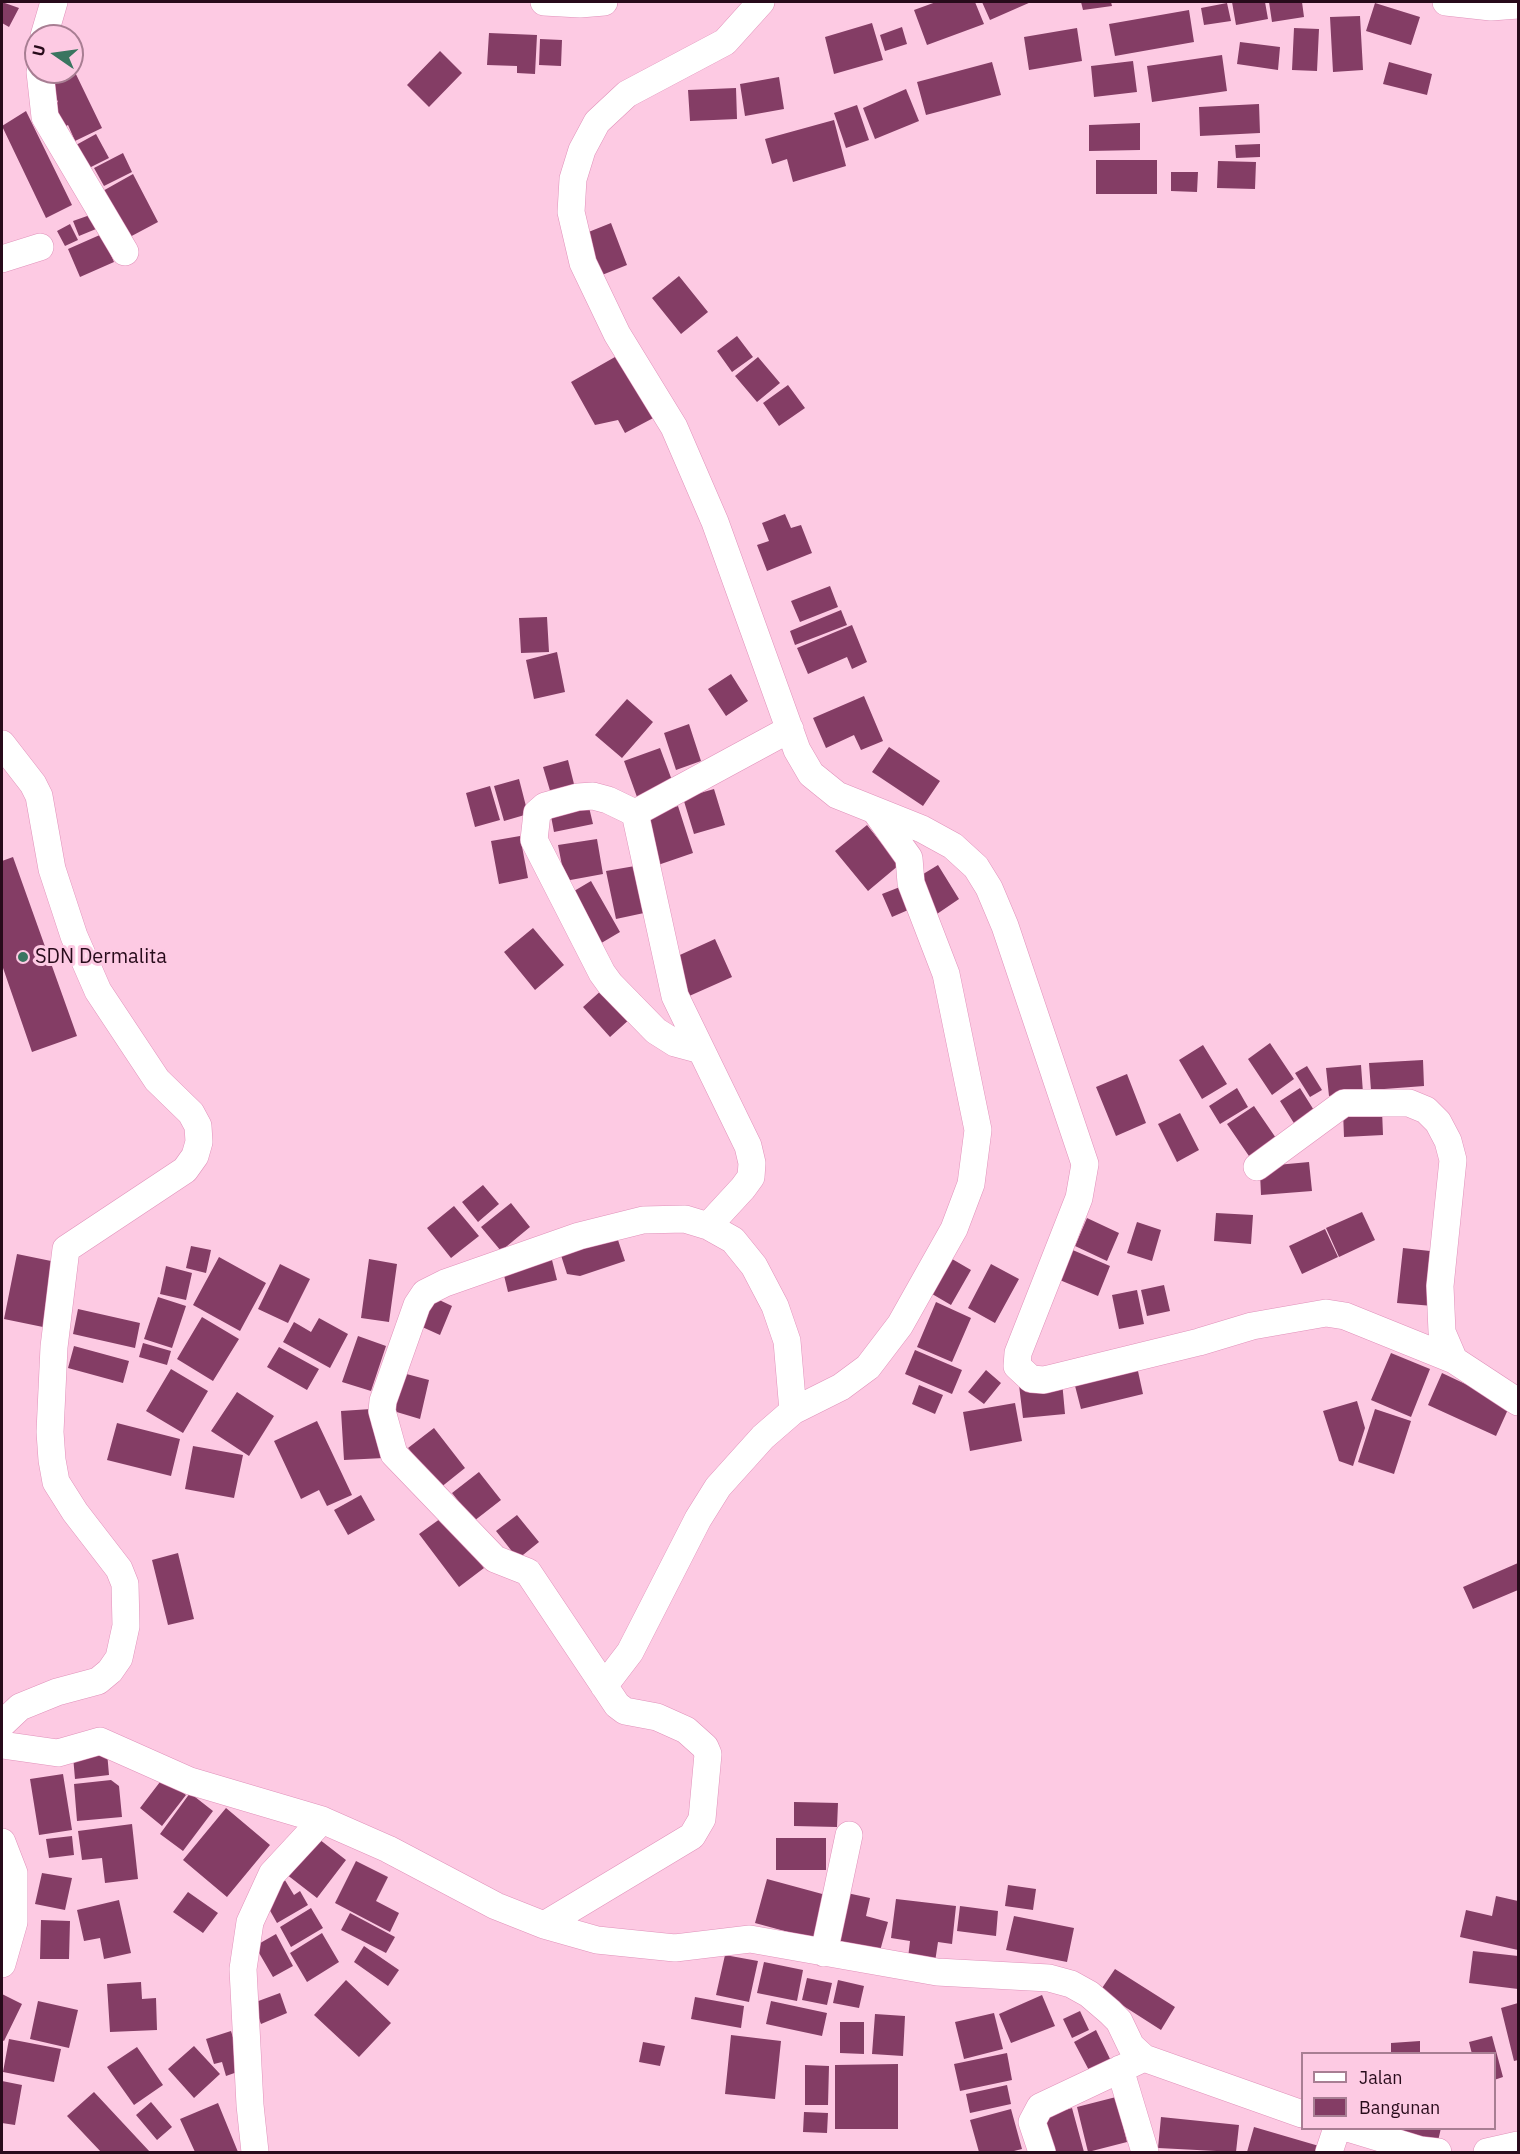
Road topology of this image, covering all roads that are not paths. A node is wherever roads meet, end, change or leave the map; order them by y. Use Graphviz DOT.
graph roads {
  1 [pos="54,2"];
  2 [pos="544,2"];
  3 [pos="604,2"];
  4 [pos="761,2"];
  5 [pos="1446,2"];
  6 [pos="1518,5"];
  7 [pos="48,24"];
  8 [pos="41,84"];
  9 [pos="40,246"];
  10 [pos="125,252"];
  11 [pos="2,259"];
  12 [pos="790,729"];
  13 [pos="2,744"];
  14 [pos="876,812"];
  15 [pos="635,813"];
  16 [pos="701,1050"];
  17 [pos="1257,1167"];
  18 [pos="708,1226"];
  19 [pos="1454,1360"];
  20 [pos="1518,1402"];
  21 [pos="793,1411"];
  22 [pos="604,1686"];
  23 [pos="2,1724"];
  24 [pos="2,1745"];
  25 [pos="322,1820"];
  26 [pos="849,1835"];
  27 [pos="2,1842"];
  28 [pos="544,1925"];
  29 [pos="824,1953"];
  30 [pos="2,1964"];
  31 [pos="1144,2058"];
  32 [pos="1120,2069"];
  33 [pos="1301,2114"];
  34 [pos="1336,2130"];
  35 [pos="1355,2130"];
  36 [pos="1518,2145"];
  37 [pos="255,2152"];
  38 [pos="1042,2152"];
  39 [pos="1144,2152"];
  40 [pos="1329,2152"];
  41 [pos="1438,2152"];
  42 [pos="1487,2152"];
  1 -- 7 [label="street"];
  2 -- 3 [label="street"];
  4 -- 12 [label="street"];
  5 -- 6 [label="street"];
  8 -- 10 [label="street"];
  9 -- 11 [label="street"];
  12 -- 14 [label="street"];
  12 -- 15 [label="street"];
  13 -- 23 [label="street"];
  14 -- 19 [label="street"];
  14 -- 21 [label="street"];
  15 -- 16 [label="street"];
  15 -- 16 [label="street"];
  16 -- 18 [label="street"];
  17 -- 19 [label="street"];
  18 -- 21 [label="street"];
  18 -- 22 [label="street"];
  19 -- 20 [label="street"];
  21 -- 22 [label="street"];
  22 -- 28 [label="street"];
  24 -- 25 [label="street"];
  25 -- 28 [label="street"];
  25 -- 37 [label="street"];
  26 -- 29 [label="street"];
  27 -- 30 [label="street"];
  28 -- 29 [label="street"];
  29 -- 31 [label="street"];
  31 -- 32 [label="street"];
  31 -- 33 [label="street"];
  32 -- 38 [label="street"];
  32 -- 39 [label="street"];
  34 -- 40 [label="street"];
  35 -- 41 [label="street"];
  36 -- 42 [label="street"];
}
